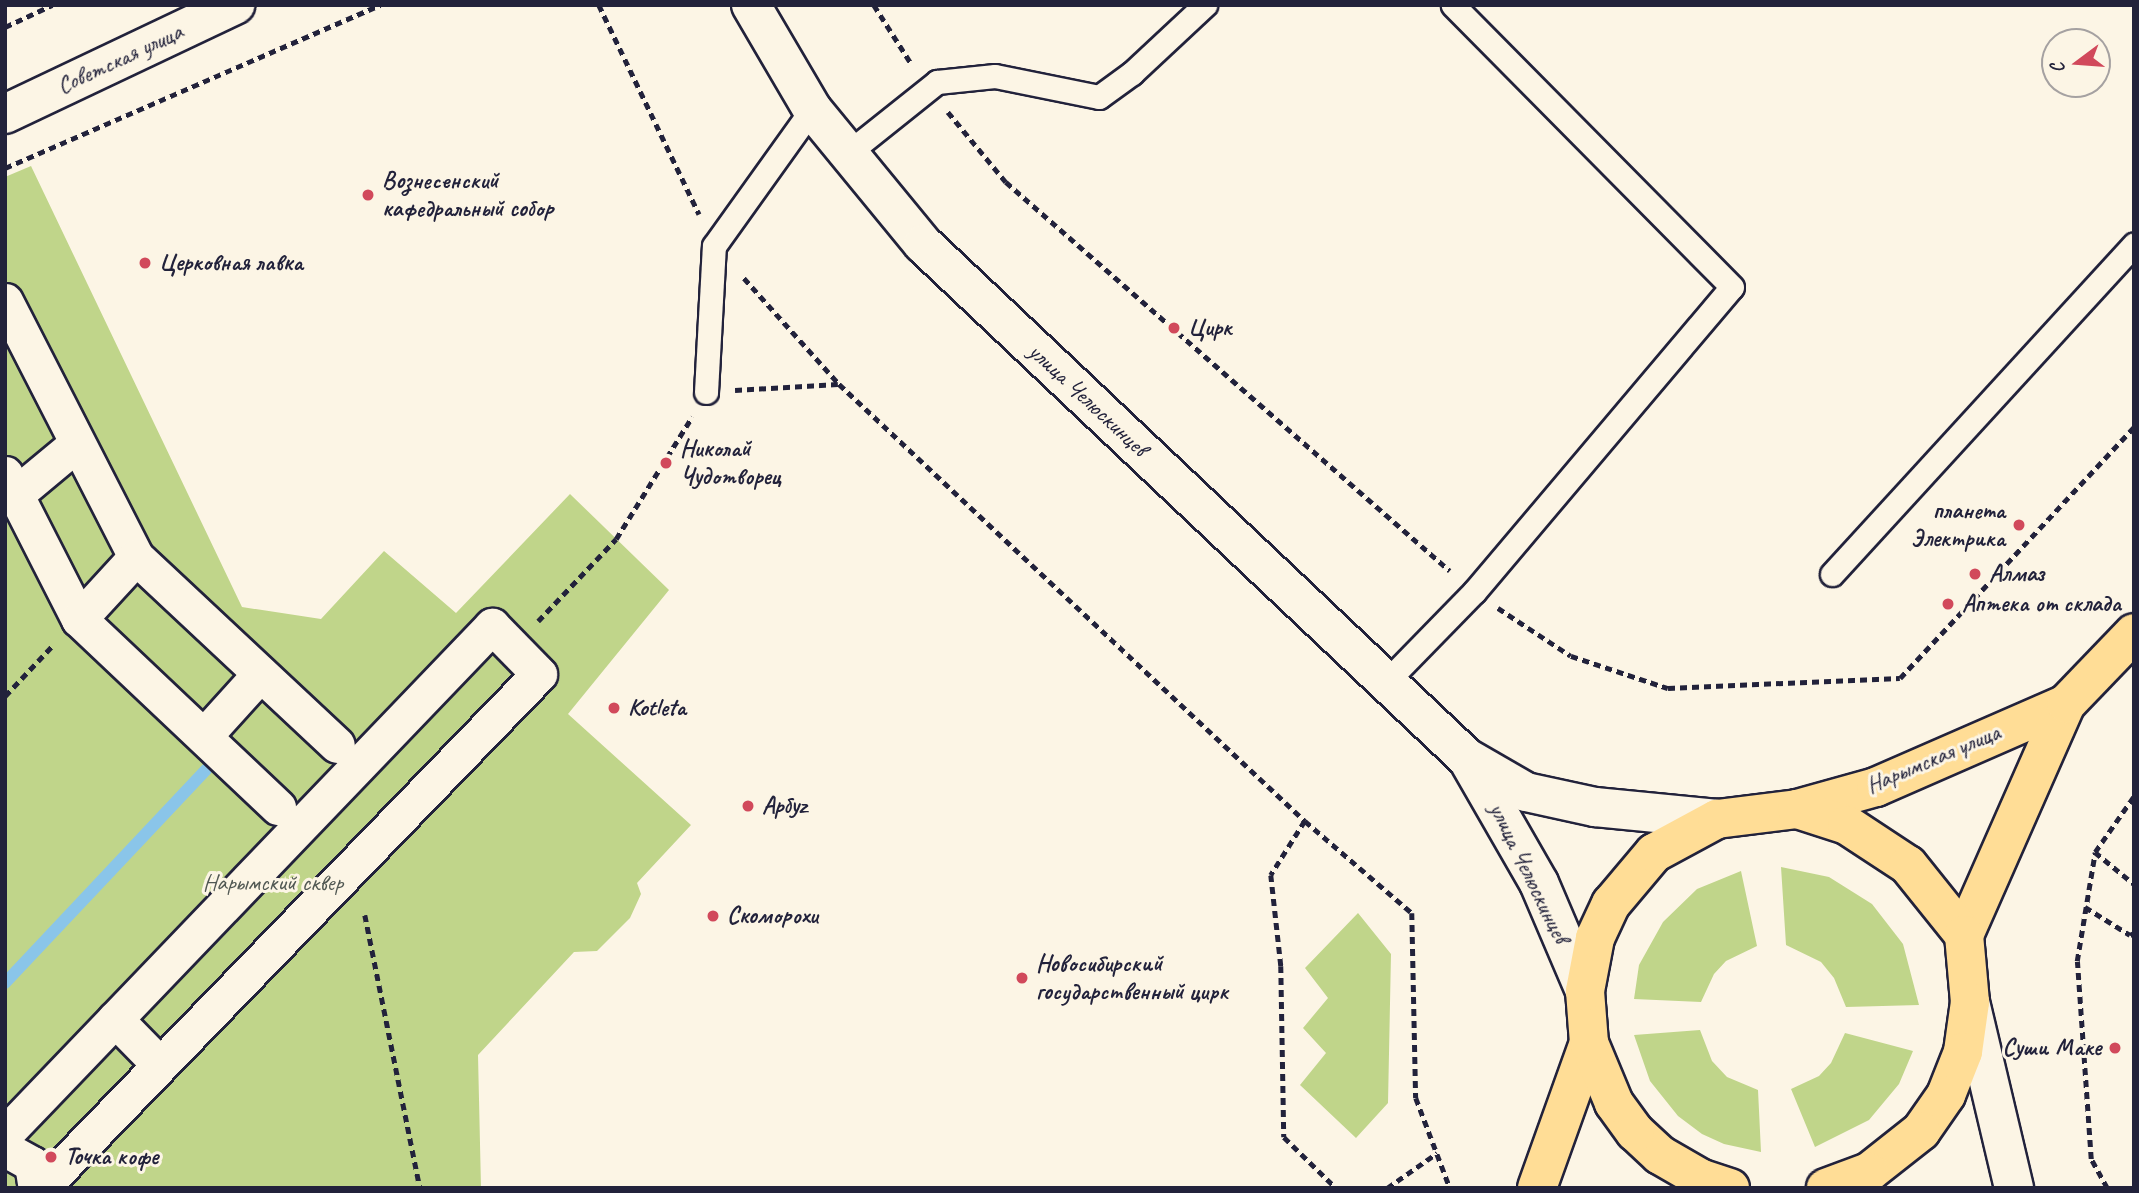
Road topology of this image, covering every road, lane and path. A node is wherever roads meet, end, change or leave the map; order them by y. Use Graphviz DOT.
graph roads {
  1 [pos="52,5"];
  2 [pos="235,5"];
  3 [pos="380,5"];
  4 [pos="599,5"];
  5 [pos="751,5"];
  6 [pos="874,5"];
  7 [pos="1205,5"];
  8 [pos="1452,5"];
  9 [pos="5,27"];
  10 [pos="928,89"];
  11 [pos="812,108"];
  12 [pos="5,114"];
  13 [pos="848,153"];
  14 [pos="5,168"];
  15 [pos="2134,245"];
  16 [pos="714,246"];
  17 [pos="6,306"];
  18 [pos="839,384"];
  19 [pos="706,392"];
  20 [pos="2134,427"];
  21 [pos="75,445"];
  22 [pos="10,485"];
  23 [pos="136,557"];
  24 [pos="1832,574"];
  25 [pos="1474,592"];
  26 [pos="79,618"];
  27 [pos="2134,634"];
  28 [pos="513,647"];
  29 [pos="260,674"];
  30 [pos="1387,681"];
  31 [pos="5,696"];
  32 [pos="2066,704"];
  33 [pos="204,736"];
  34 [pos="337,745"];
  35 [pos="1467,758"];
  36 [pos="2134,796"];
  37 [pos="278,807"];
  38 [pos="1797,809"];
  39 [pos="1717,819"];
  40 [pos="1305,821"];
  41 [pos="2095,852"];
  42 [pos="2134,884"];
  43 [pos="2085,907"];
  44 [pos="365,915"];
  45 [pos="2134,933"];
  46 [pos="1964,935"];
  47 [pos="1585,991"];
  48 [pos="1970,1002"];
  49 [pos="115,1020"];
  50 [pos="1589,1043"];
  51 [pos="160,1065"];
  52 [pos="5,1133"];
  53 [pos="5,1149"];
  54 [pos="1437,1153"];
  55 [pos="39,1188"];
  56 [pos="420,1188"];
  57 [pos="1336,1188"];
  58 [pos="1387,1188"];
  59 [pos="1450,1188"];
  60 [pos="1537,1188"];
  61 [pos="1730,1188"];
  62 [pos="1826,1188"];
  63 [pos="2014,1188"];
  64 [pos="2107,1188"];
  1 -- 9 [label="path"];
  2 -- 12 [label="main road, Советская улица"];
  3 -- 14 [label="path"];
  4 -- 16 [label="path"];
  5 -- 11 [label="main road, улица Челюскинцев"];
  6 -- 10 [label="path"];
  7 -- 10 [label="lane"];
  8 -- 25 [label="lane"];
  10 -- 13 [label="lane"];
  10 -- 25 [label="path"];
  11 -- 13 [label="main road, улица Челюскинцев"];
  11 -- 16 [label="lane"];
  13 -- 30 [label="main road, улица Челюскинцев"];
  15 -- 24 [label="lane"];
  16 -- 18 [label="path"];
  16 -- 19 [label="lane"];
  17 -- 21 [label="street"];
  18 -- 19 [label="path"];
  18 -- 40 [label="path"];
  19 -- 28 [label="path"];
  20 -- 25 [label="path"];
  21 -- 22 [label="street"];
  21 -- 23 [label="street"];
  22 -- 26 [label="street"];
  23 -- 26 [label="street"];
  23 -- 29 [label="street"];
  25 -- 30 [label="lane"];
  26 -- 31 [label="path"];
  26 -- 33 [label="street"];
  27 -- 32 [label="main road, Нарымская улица"];
  28 -- 49 [label="street"];
  28 -- 51 [label="street"];
  29 -- 33 [label="street"];
  29 -- 34 [label="street"];
  30 -- 35 [label="main road, улица Челюскинцев"];
  32 -- 38 [label="main road, Нарымская улица"];
  32 -- 46 [label="main road, Нарымская улица"];
  33 -- 37 [label="street"];
  35 -- 39 [label="main road, улица Челюскинцев"];
  35 -- 47 [label="main road, улица Челюскинцев"];
  36 -- 41 [label="path"];
  38 -- 39 [label="main road, Нарымская улица"];
  38 -- 46 [label="main road"];
  39 -- 47 [label="main road"];
  40 -- 54 [label="path"];
  40 -- 57 [label="path"];
  41 -- 42 [label="path"];
  41 -- 43 [label="path"];
  43 -- 45 [label="path"];
  43 -- 64 [label="path"];
  44 -- 56 [label="path"];
  46 -- 48 [label="main road"];
  47 -- 50 [label="main road"];
  48 -- 62 [label="main road"];
  48 -- 63 [label="main road"];
  49 -- 51 [label="street"];
  49 -- 52 [label="street"];
  50 -- 60 [label="main road"];
  50 -- 61 [label="main road"];
  51 -- 55 [label="street"];
  53 -- 55 [label="street"];
  54 -- 58 [label="path"];
  54 -- 59 [label="path"];
}
